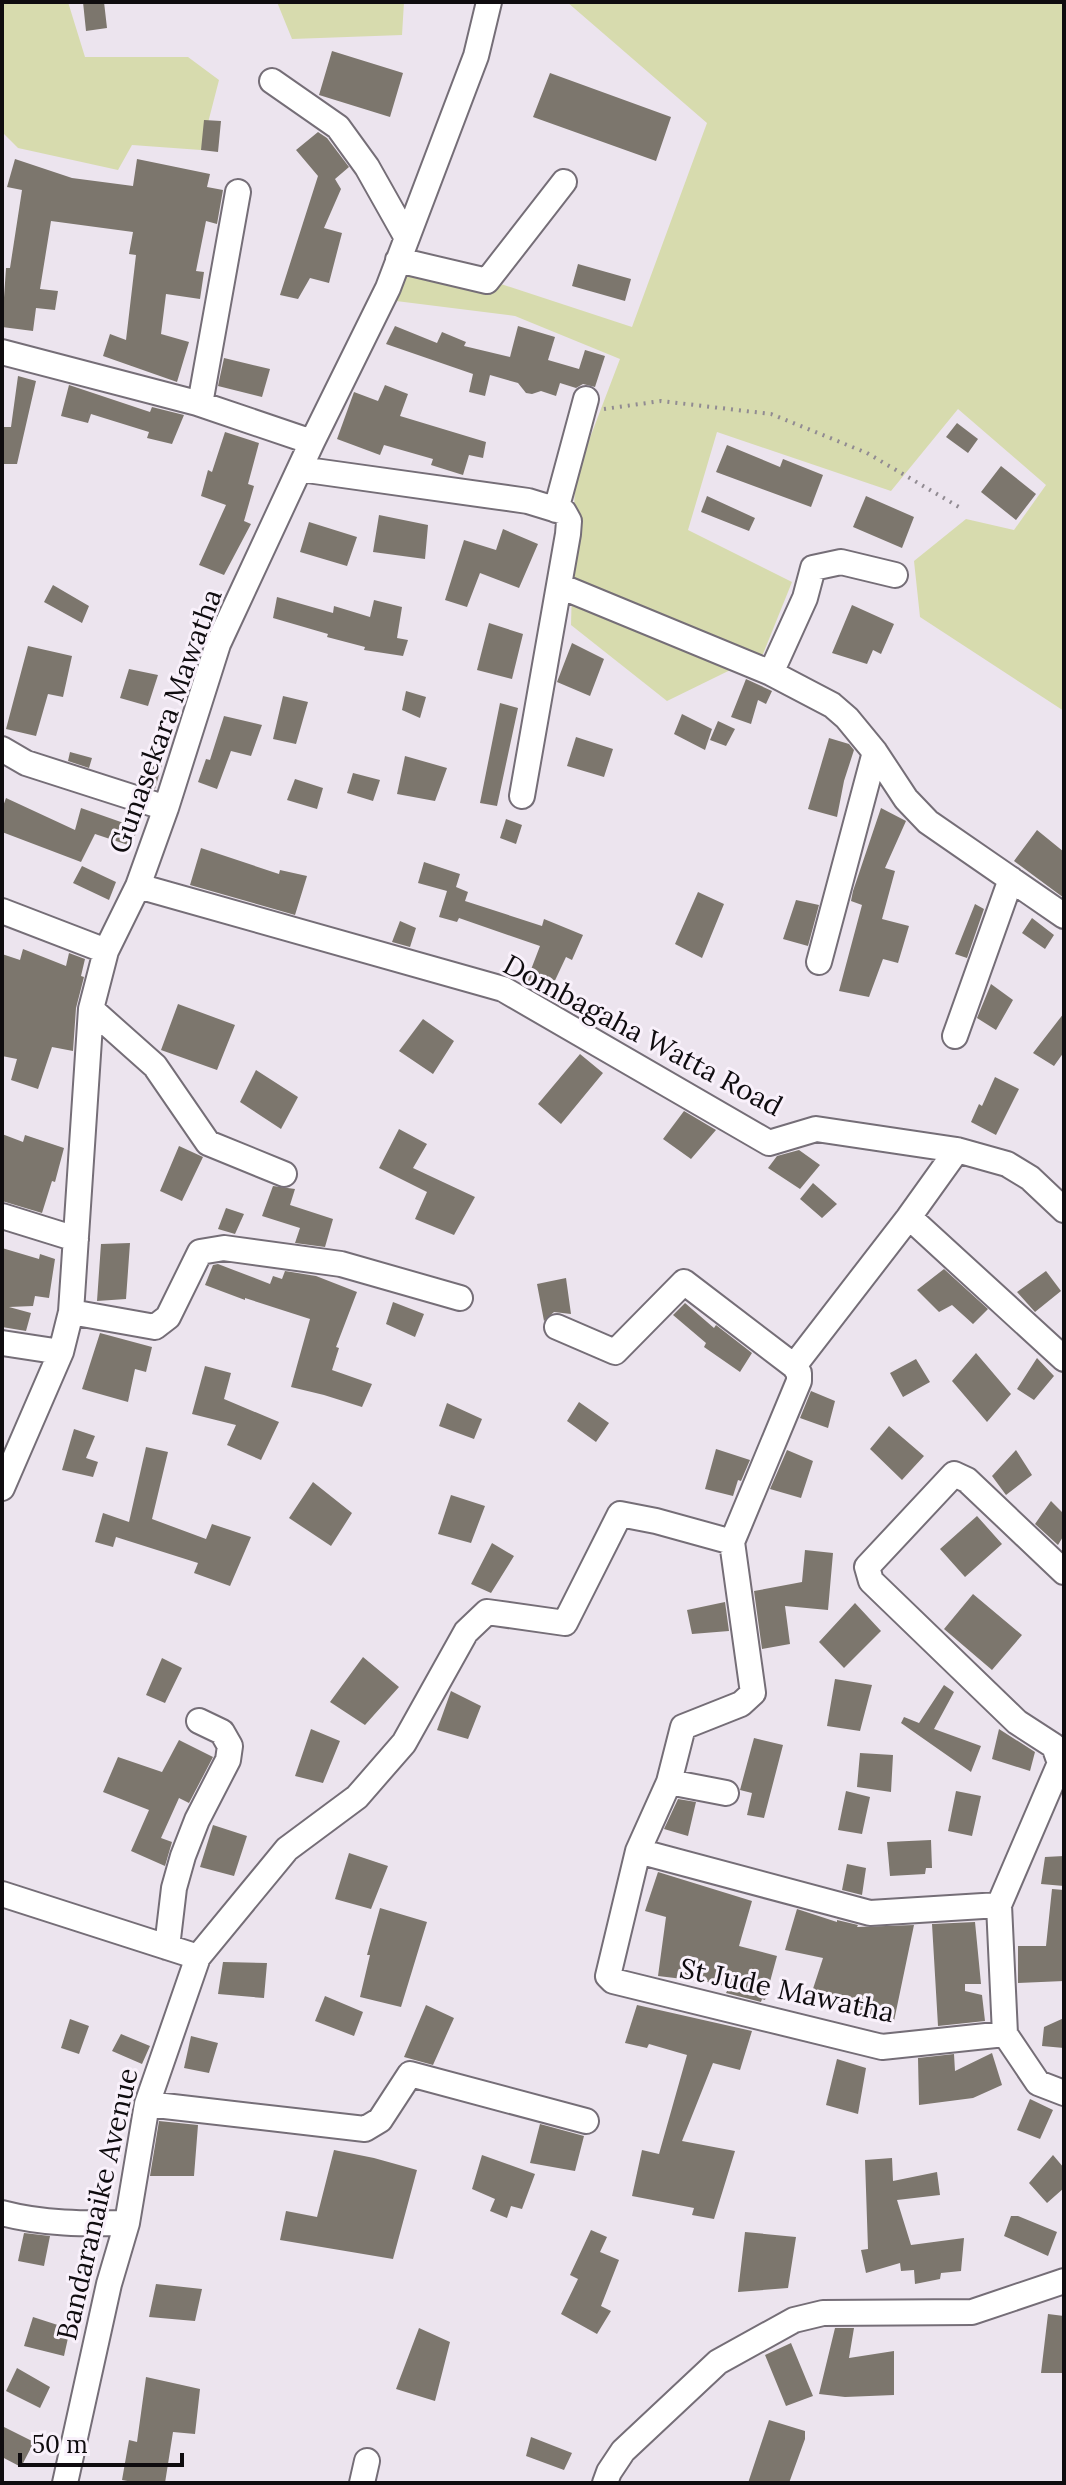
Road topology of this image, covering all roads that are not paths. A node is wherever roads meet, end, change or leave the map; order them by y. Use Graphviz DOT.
graph roads {
  1 [pos="489,2"];
  2 [pos="272,81"];
  3 [pos="564,182"];
  4 [pos="238,192"];
  5 [pos="402,249"];
  6 [pos="2,352"];
  7 [pos="200,404"];
  8 [pos="584,406"];
  9 [pos="312,442"];
  10 [pos="300,469"];
  11 [pos="556,510"];
  12 [pos="895,575"];
  13 [pos="560,586"];
  14 [pos="771,673"];
  15 [pos="2,749"];
  16 [pos="875,752"];
  17 [pos="522,796"];
  18 [pos="166,808"];
  19 [pos="1011,879"];
  20 [pos="138,886"];
  21 [pos="2,911"];
  22 [pos="1064,916"];
  23 [pos="106,951"];
  24 [pos="819,962"];
  25 [pos="91,1009"];
  26 [pos="955,1036"];
  27 [pos="957,1150"];
  28 [pos="284,1174"];
  29 [pos="1064,1210"];
  30 [pos="2,1216"];
  31 [pos="909,1217"];
  32 [pos="76,1239"];
  33 [pos="460,1298"];
  34 [pos="71,1312"];
  35 [pos="557,1327"];
  36 [pos="2,1343"];
  37 [pos="61,1352"];
  38 [pos="1064,1359"];
  39 [pos="794,1366"];
  40 [pos="4,1480"];
  41 [pos="732,1542"];
  42 [pos="1064,1572"];
  43 [pos="199,1721"];
  44 [pos="1059,1741"];
  45 [pos="669,1782"];
  46 [pos="726,1793"];
  47 [pos="638,1851"];
  48 [pos="2,1894"];
  49 [pos="999,1905"];
  50 [pos="167,1947"];
  51 [pos="198,1957"];
  52 [pos="1005,2034"];
  53 [pos="1064,2093"];
  54 [pos="147,2104"];
  55 [pos="586,2121"];
  56 [pos="2,2213"];
  57 [pos="127,2223"];
  58 [pos="1064,2281"];
  59 [pos="65,2483"];
  60 [pos="605,2483"];
  1 -- 5 [label="street, Gunasekara Mawatha"];
  2 -- 5 [label="street"];
  3 -- 5 [label="street"];
  4 -- 7 [label="street"];
  5 -- 9 [label="street, Gunasekara Mawatha"];
  6 -- 7 [label="street"];
  7 -- 9 [label="street"];
  8 -- 11 [label="street"];
  9 -- 10 [label="street, Gunasekara Mawatha"];
  10 -- 11 [label="street"];
  10 -- 18 [label="street, Gunasekara Mawatha"];
  11 -- 13 [label="street"];
  12 -- 14 [label="street"];
  13 -- 14 [label="street"];
  13 -- 17 [label="street"];
  14 -- 16 [label="street"];
  15 -- 18 [label="street"];
  16 -- 19 [label="street"];
  16 -- 24 [label="street"];
  18 -- 20 [label="street, Gunasekara Mawatha"];
  19 -- 22 [label="street"];
  19 -- 26 [label="street"];
  20 -- 23 [label="street, Gunasekara Mawatha"];
  20 -- 27 [label="street, Dombagaha Watta Road"];
  21 -- 23 [label="street"];
  23 -- 25 [label="street, Gunasekara Mawatha"];
  25 -- 28 [label="street"];
  25 -- 32 [label="street, Gunasekara Mawatha"];
  27 -- 29 [label="street, Dombagaha Watta Road"];
  27 -- 31 [label="street"];
  30 -- 32 [label="street"];
  31 -- 38 [label="street"];
  31 -- 39 [label="street"];
  32 -- 34 [label="street, Gunasekara Mawatha"];
  33 -- 34 [label="street"];
  34 -- 37 [label="street, Gunasekara Mawatha"];
  35 -- 39 [label="street"];
  36 -- 37 [label="street"];
  37 -- 40 [label="street, Gunasekara Mawatha"];
  39 -- 41 [label="street"];
  41 -- 45 [label="street"];
  41 -- 51 [label="street"];
  42 -- 44 [label="street"];
  43 -- 50 [label="street"];
  44 -- 49 [label="street"];
  45 -- 46 [label="street"];
  45 -- 47 [label="street"];
  47 -- 49 [label="street"];
  47 -- 52 [label="street, St Jude Mawatha"];
  48 -- 50 [label="street"];
  49 -- 52 [label="street"];
  50 -- 51 [label="street"];
  51 -- 54 [label="street, Bandaranaike Avenue"];
  52 -- 53 [label="street"];
  54 -- 55 [label="street"];
  54 -- 57 [label="street, Bandaranaike Avenue"];
  56 -- 57 [label="street"];
  57 -- 59 [label="street, Bandaranaike Avenue"];
  58 -- 60 [label="street"];
}
